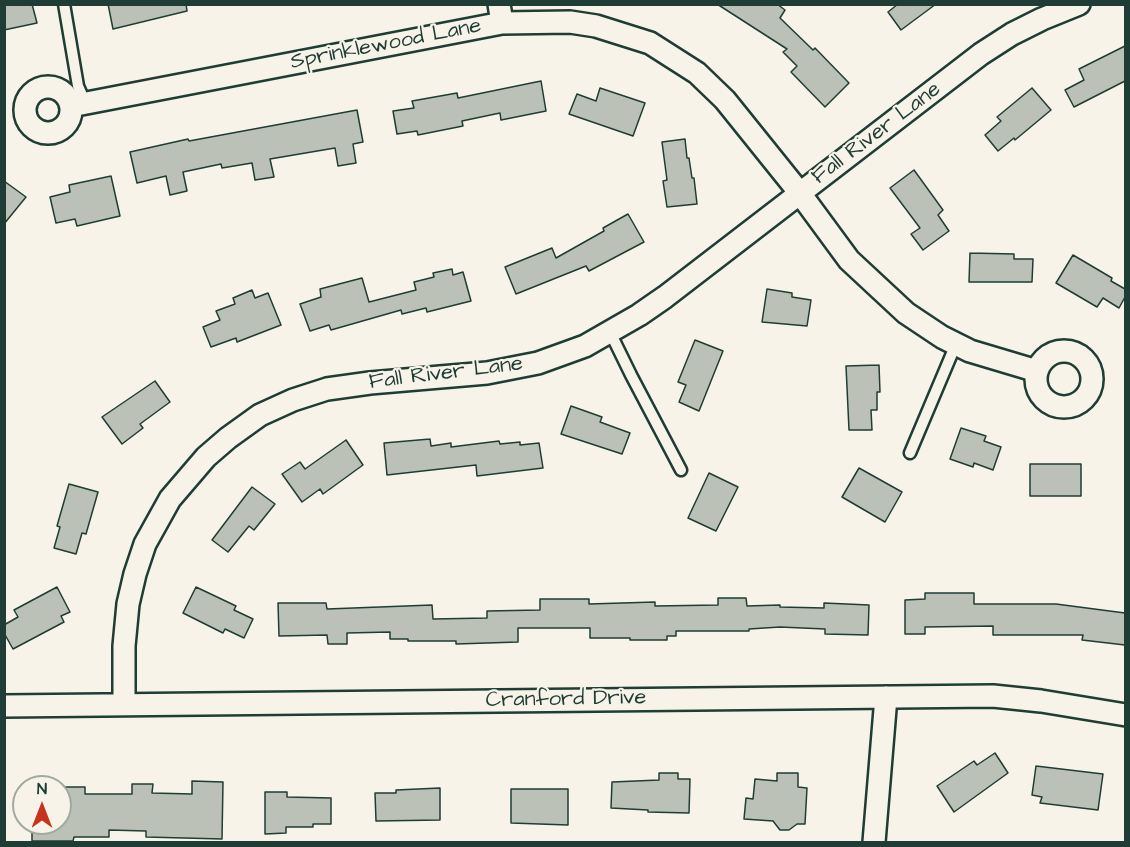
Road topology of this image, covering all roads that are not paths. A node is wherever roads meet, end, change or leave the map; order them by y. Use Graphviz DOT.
graph roads {
  1 [pos="64,4"];
  2 [pos="1079,4"];
  3 [pos="501,14"];
  4 [pos="78,104"];
  5 [pos="799,192"];
  6 [pos="610,332"];
  7 [pos="956,344"];
  8 [pos="1037,371"];
  9 [pos="910,453"];
  10 [pos="681,470"];
  11 [pos="886,697"];
  12 [pos="124,704"];
  13 [pos="4,706"];
  14 [pos="1125,715"];
  15 [pos="874,843"];
  1 -- 4 [label="lane"];
  2 -- 5 [label="street, Fall River Lane"];
  3 -- 4 [label="street, Sprinklewood Lane"];
  3 -- 5 [label="street, Sprinklewood Lane"];
  5 -- 6 [label="street, Fall River Lane"];
  5 -- 7 [label="street, Sprinklewood Lane"];
  6 -- 10 [label="lane"];
  6 -- 12 [label="street, Fall River Lane"];
  7 -- 8 [label="street, Sprinklewood Lane"];
  7 -- 9 [label="lane"];
  11 -- 12 [label="street, Cranford Drive"];
  11 -- 14 [label="street, Cranford Drive"];
  11 -- 15 [label="street"];
  12 -- 13 [label="street, Cranford Drive"];
}
